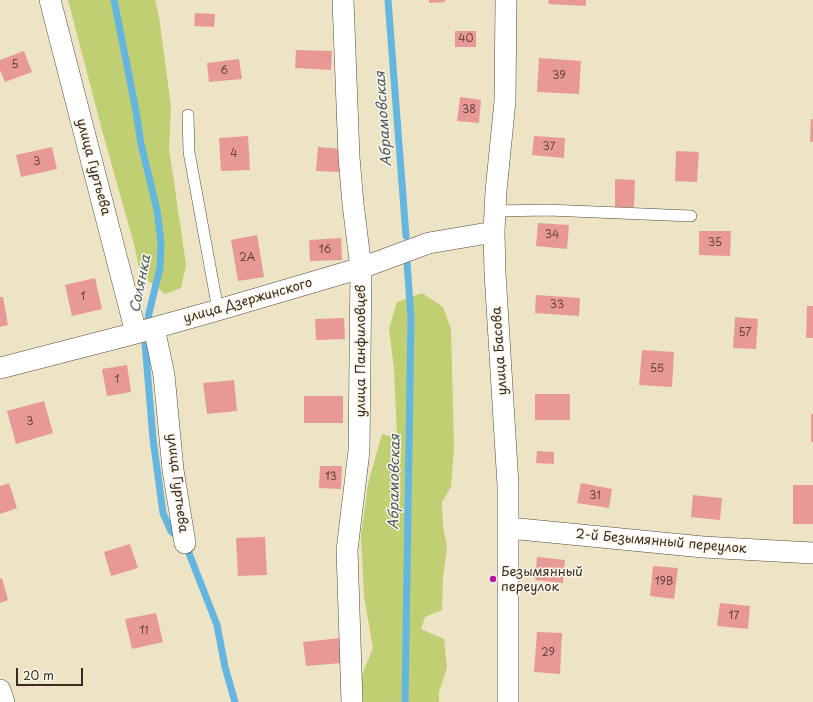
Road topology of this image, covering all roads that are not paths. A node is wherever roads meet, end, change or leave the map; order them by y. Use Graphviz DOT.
graph roads {
  1 [pos="50,0"];
  2 [pos="343,0"];
  3 [pos="506,0"];
  4 [pos="188,115"];
  5 [pos="495,211"];
  6 [pos="691,216"];
  7 [pos="494,232"];
  8 [pos="361,268"];
  9 [pos="218,310"];
  10 [pos="145,331"];
  11 [pos="0,368"];
  12 [pos="509,528"];
  13 [pos="185,544"];
  14 [pos="813,553"];
  15 [pos="0,690"];
  16 [pos="4,702"];
  17 [pos="352,702"];
  18 [pos="508,702"];
  1 -- 10 [label="street, улица Гуртьева"];
  2 -- 8 [label="street, улица Панфиловцев"];
  3 -- 5 [label="street, улица Басова"];
  4 -- 9 [label="lane"];
  5 -- 6 [label="lane"];
  5 -- 7 [label="street, улица Басова"];
  7 -- 8 [label="street, улица Дзержинского"];
  7 -- 12 [label="street, улица Басова"];
  8 -- 9 [label="street, улица Дзержинского"];
  8 -- 17 [label="street, улица Панфиловцев"];
  9 -- 10 [label="street, улица Дзержинского"];
  10 -- 11 [label="street, улица Дзержинского"];
  10 -- 13 [label="street, улица Гуртьева"];
  12 -- 14 [label="street, 2-й Безымянный переулок"];
  12 -- 18 [label="street, улица Басова"];
  15 -- 16 [label="street"];
}
